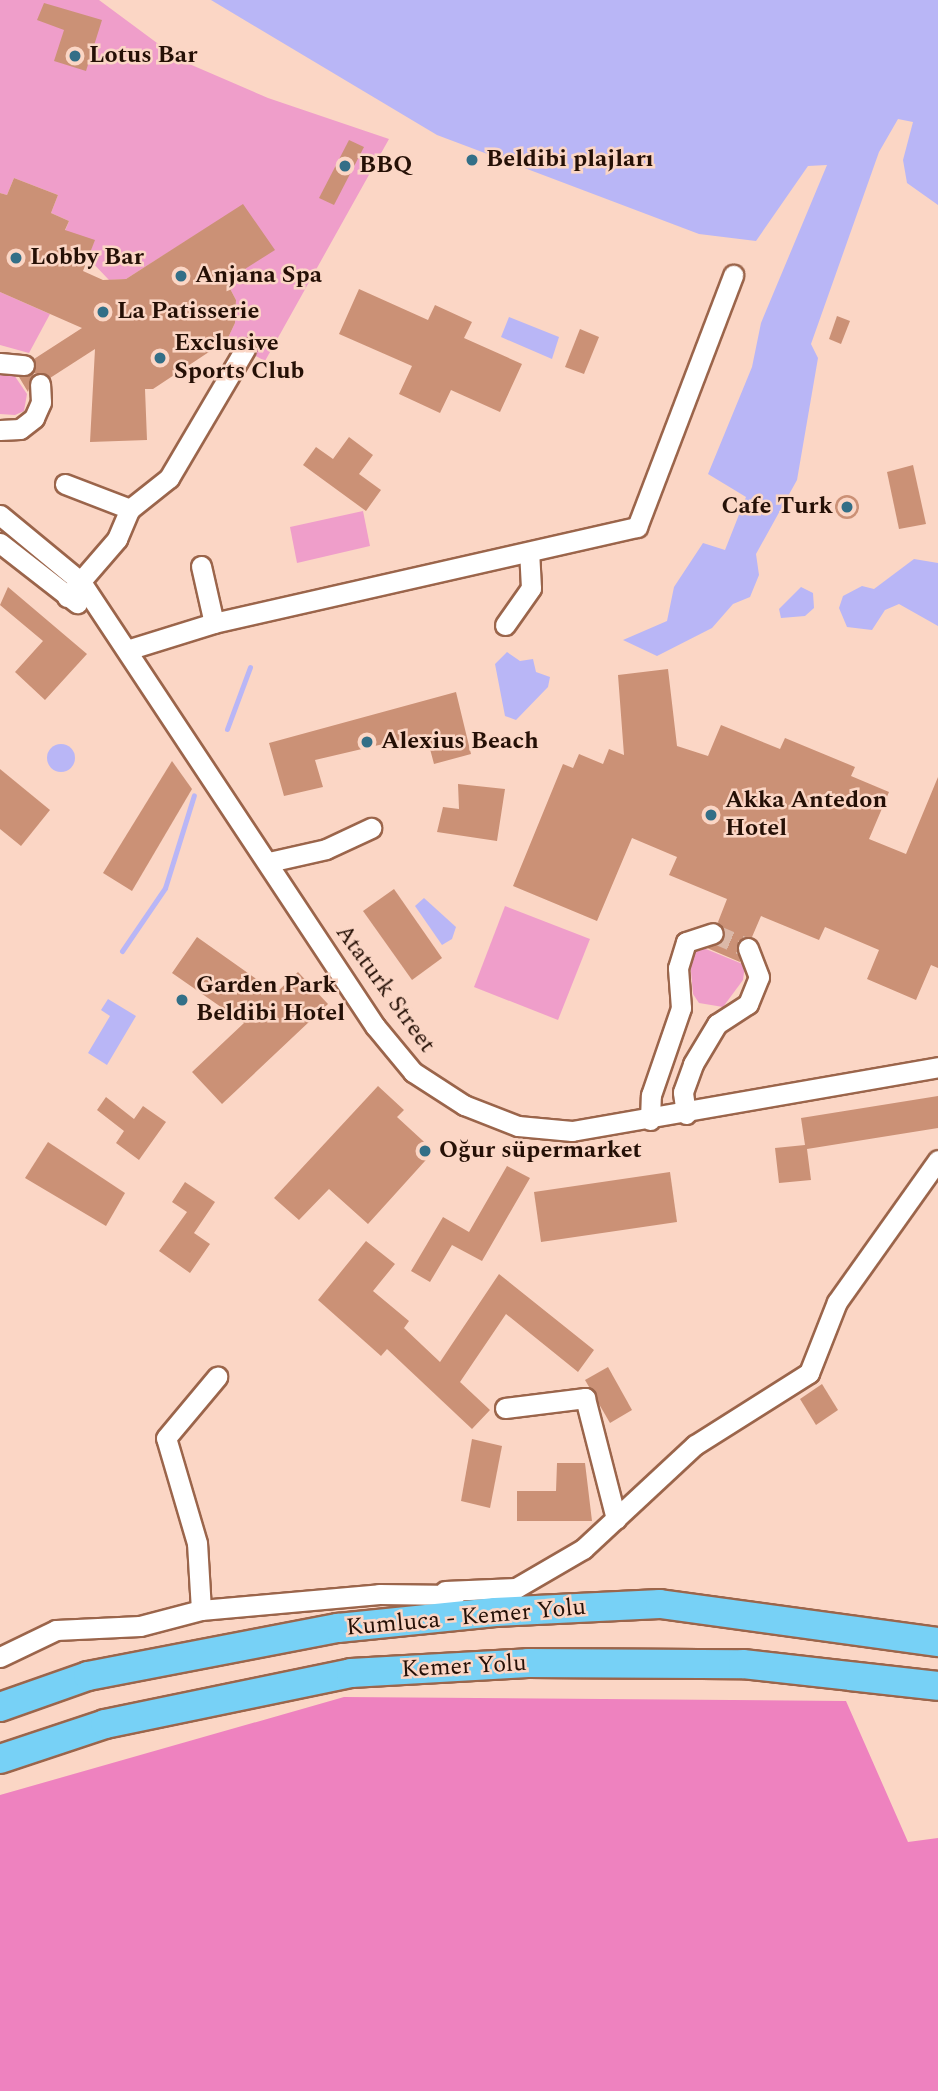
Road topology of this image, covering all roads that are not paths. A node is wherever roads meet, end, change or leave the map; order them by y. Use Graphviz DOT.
graph roads {
  1 [pos="733,275"];
  2 [pos="245,349"];
  3 [pos="0,363"];
  4 [pos="24,365"];
  5 [pos="40,384"];
  6 [pos="0,430"];
  7 [pos="65,484"];
  8 [pos="130,509"];
  9 [pos="0,515"];
  10 [pos="0,543"];
  11 [pos="529,554"];
  12 [pos="201,566"];
  13 [pos="81,582"];
  14 [pos="68,597"];
  15 [pos="108,622"];
  16 [pos="214,623"];
  17 [pos="505,625"];
  18 [pos="130,649"];
  19 [pos="371,828"];
  20 [pos="269,862"];
  21 [pos="713,933"];
  22 [pos="747,948"];
  23 [pos="938,1067"];
  24 [pos="686,1114"];
  25 [pos="650,1120"];
  26 [pos="938,1160"];
  27 [pos="217,1377"];
  28 [pos="505,1408"];
  29 [pos="616,1519"];
  30 [pos="445,1591"];
  31 [pos="201,1610"];
  32 [pos="495,1612"];
  33 [pos="938,1642"];
  34 [pos="0,1657"];
  35 [pos="938,1685"];
  36 [pos="0,1707"];
  37 [pos="0,1759"];
  1 -- 11 [label="street"];
  2 -- 8 [label="street"];
  3 -- 4 [label="street"];
  5 -- 6 [label="street"];
  7 -- 8 [label="street"];
  8 -- 13 [label="street"];
  9 -- 13 [label="street, Ataturk Street"];
  10 -- 14 [label="street, Ataturk Street"];
  11 -- 16 [label="street"];
  11 -- 17 [label="street"];
  12 -- 16 [label="street"];
  13 -- 14 [label="street"];
  13 -- 15 [label="street, Ataturk Street"];
  14 -- 15 [label="street, Ataturk Street"];
  15 -- 18 [label="street, Ataturk Street"];
  16 -- 18 [label="street"];
  18 -- 20 [label="street, Ataturk Street"];
  19 -- 20 [label="street"];
  20 -- 25 [label="street, Ataturk Street"];
  21 -- 25 [label="street"];
  22 -- 24 [label="street"];
  23 -- 24 [label="street, Ataturk Street"];
  24 -- 25 [label="street, Ataturk Street"];
  26 -- 29 [label="street"];
  27 -- 31 [label="street"];
  28 -- 29 [label="street"];
  29 -- 30 [label="street"];
  30 -- 31 [label="street"];
  30 -- 32 [label="street"];
  31 -- 34 [label="street"];
  32 -- 33 [label="highway, Kumluca - Kemer Yolu"];
  32 -- 36 [label="highway, Kumluca - Kemer Yolu"];
  35 -- 37 [label="highway, Kemer Yolu"];
}
